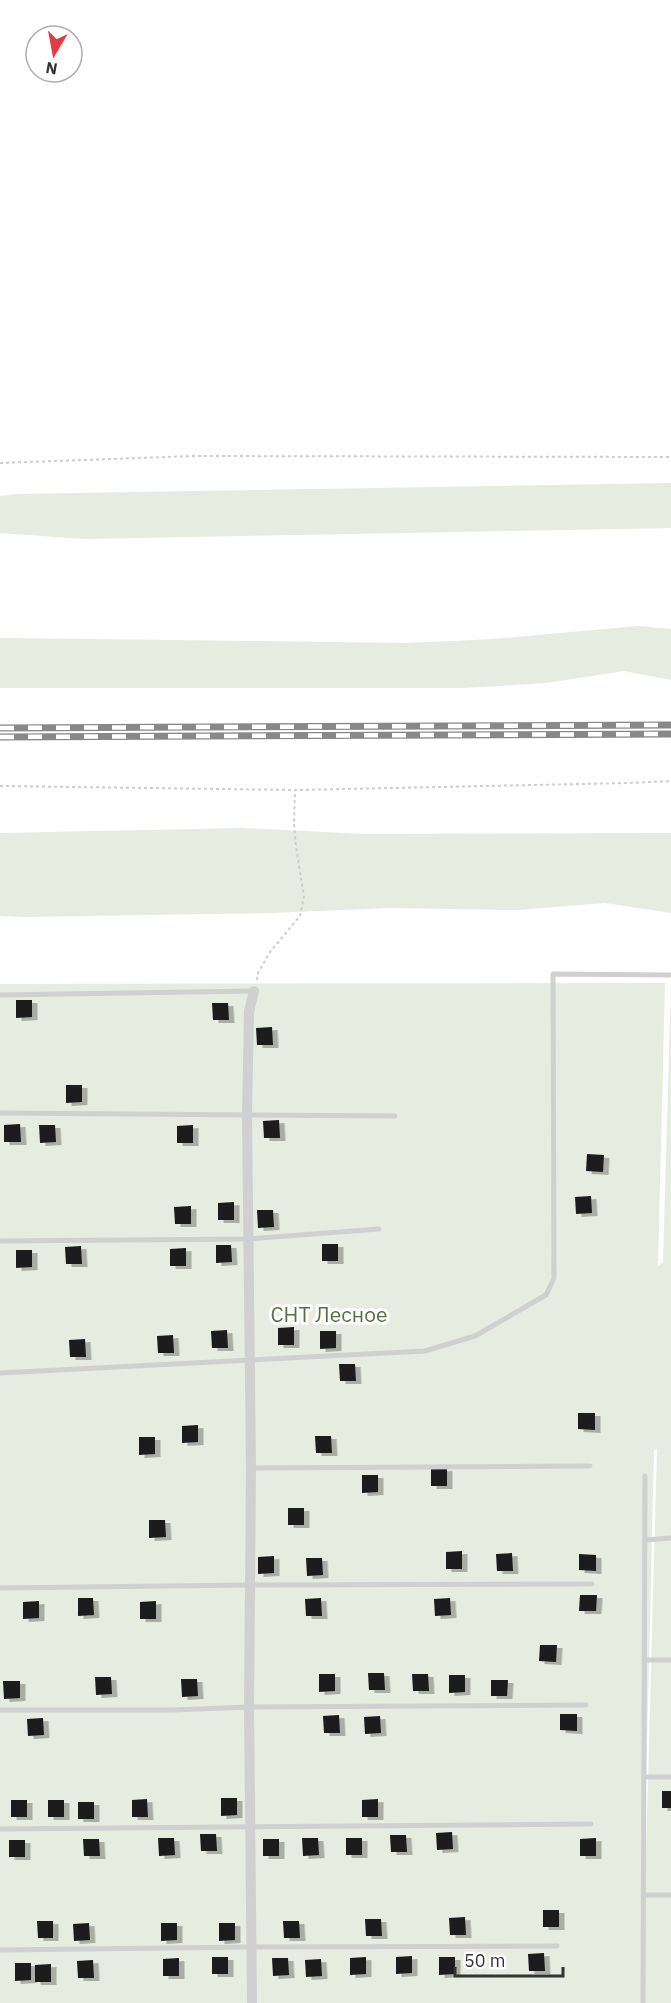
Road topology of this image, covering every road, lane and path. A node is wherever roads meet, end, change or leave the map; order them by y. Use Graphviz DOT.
graph roads {
  1 [pos="671,457"];
  2 [pos="0,463"];
  3 [pos="671,781"];
  4 [pos="0,786"];
  5 [pos="295,790"];
  6 [pos="671,975"];
  7 [pos="254,992"];
  8 [pos="0,995"];
  9 [pos="0,1113"];
  10 [pos="247,1115"];
  11 [pos="395,1116"];
  12 [pos="379,1229"];
  13 [pos="247,1239"];
  14 [pos="0,1241"];
  15 [pos="249,1360"];
  16 [pos="0,1373"];
  17 [pos="590,1466"];
  18 [pos="251,1468"];
  19 [pos="645,1476"];
  20 [pos="671,1538"];
  21 [pos="645,1540"];
  22 [pos="249,1584"];
  23 [pos="592,1584"];
  24 [pos="0,1588"];
  25 [pos="644,1660"];
  26 [pos="671,1660"];
  27 [pos="586,1704"];
  28 [pos="249,1707"];
  29 [pos="0,1710"];
  30 [pos="644,1777"];
  31 [pos="671,1777"];
  32 [pos="591,1824"];
  33 [pos="251,1826"];
  34 [pos="0,1829"];
  35 [pos="644,1895"];
  36 [pos="671,1895"];
  37 [pos="557,1946"];
  38 [pos="251,1947"];
  39 [pos="0,1950"];
  40 [pos="252,2003"];
  41 [pos="643,2003"];
  1 -- 2 [label="path"];
  3 -- 5 [label="path"];
  4 -- 5 [label="path"];
  5 -- 7 [label="path"];
  6 -- 15 [label="lane"];
  7 -- 8 [label="lane"];
  7 -- 10 [label="street"];
  9 -- 10 [label="lane"];
  10 -- 11 [label="lane"];
  10 -- 13 [label="street"];
  12 -- 13 [label="lane"];
  13 -- 14 [label="lane"];
  13 -- 15 [label="street"];
  15 -- 16 [label="lane"];
  15 -- 18 [label="street"];
  17 -- 18 [label="lane"];
  18 -- 22 [label="street"];
  19 -- 21 [label="lane"];
  20 -- 21 [label="lane"];
  21 -- 25 [label="lane"];
  22 -- 23 [label="lane"];
  22 -- 24 [label="lane"];
  22 -- 28 [label="street"];
  25 -- 26 [label="lane"];
  25 -- 30 [label="lane"];
  27 -- 28 [label="lane"];
  28 -- 29 [label="lane"];
  28 -- 33 [label="street"];
  30 -- 31 [label="lane"];
  30 -- 35 [label="lane"];
  32 -- 33 [label="lane"];
  33 -- 34 [label="lane"];
  33 -- 38 [label="street"];
  35 -- 36 [label="lane"];
  35 -- 41 [label="lane"];
  37 -- 38 [label="lane"];
  38 -- 39 [label="lane"];
  38 -- 40 [label="street"];
}
